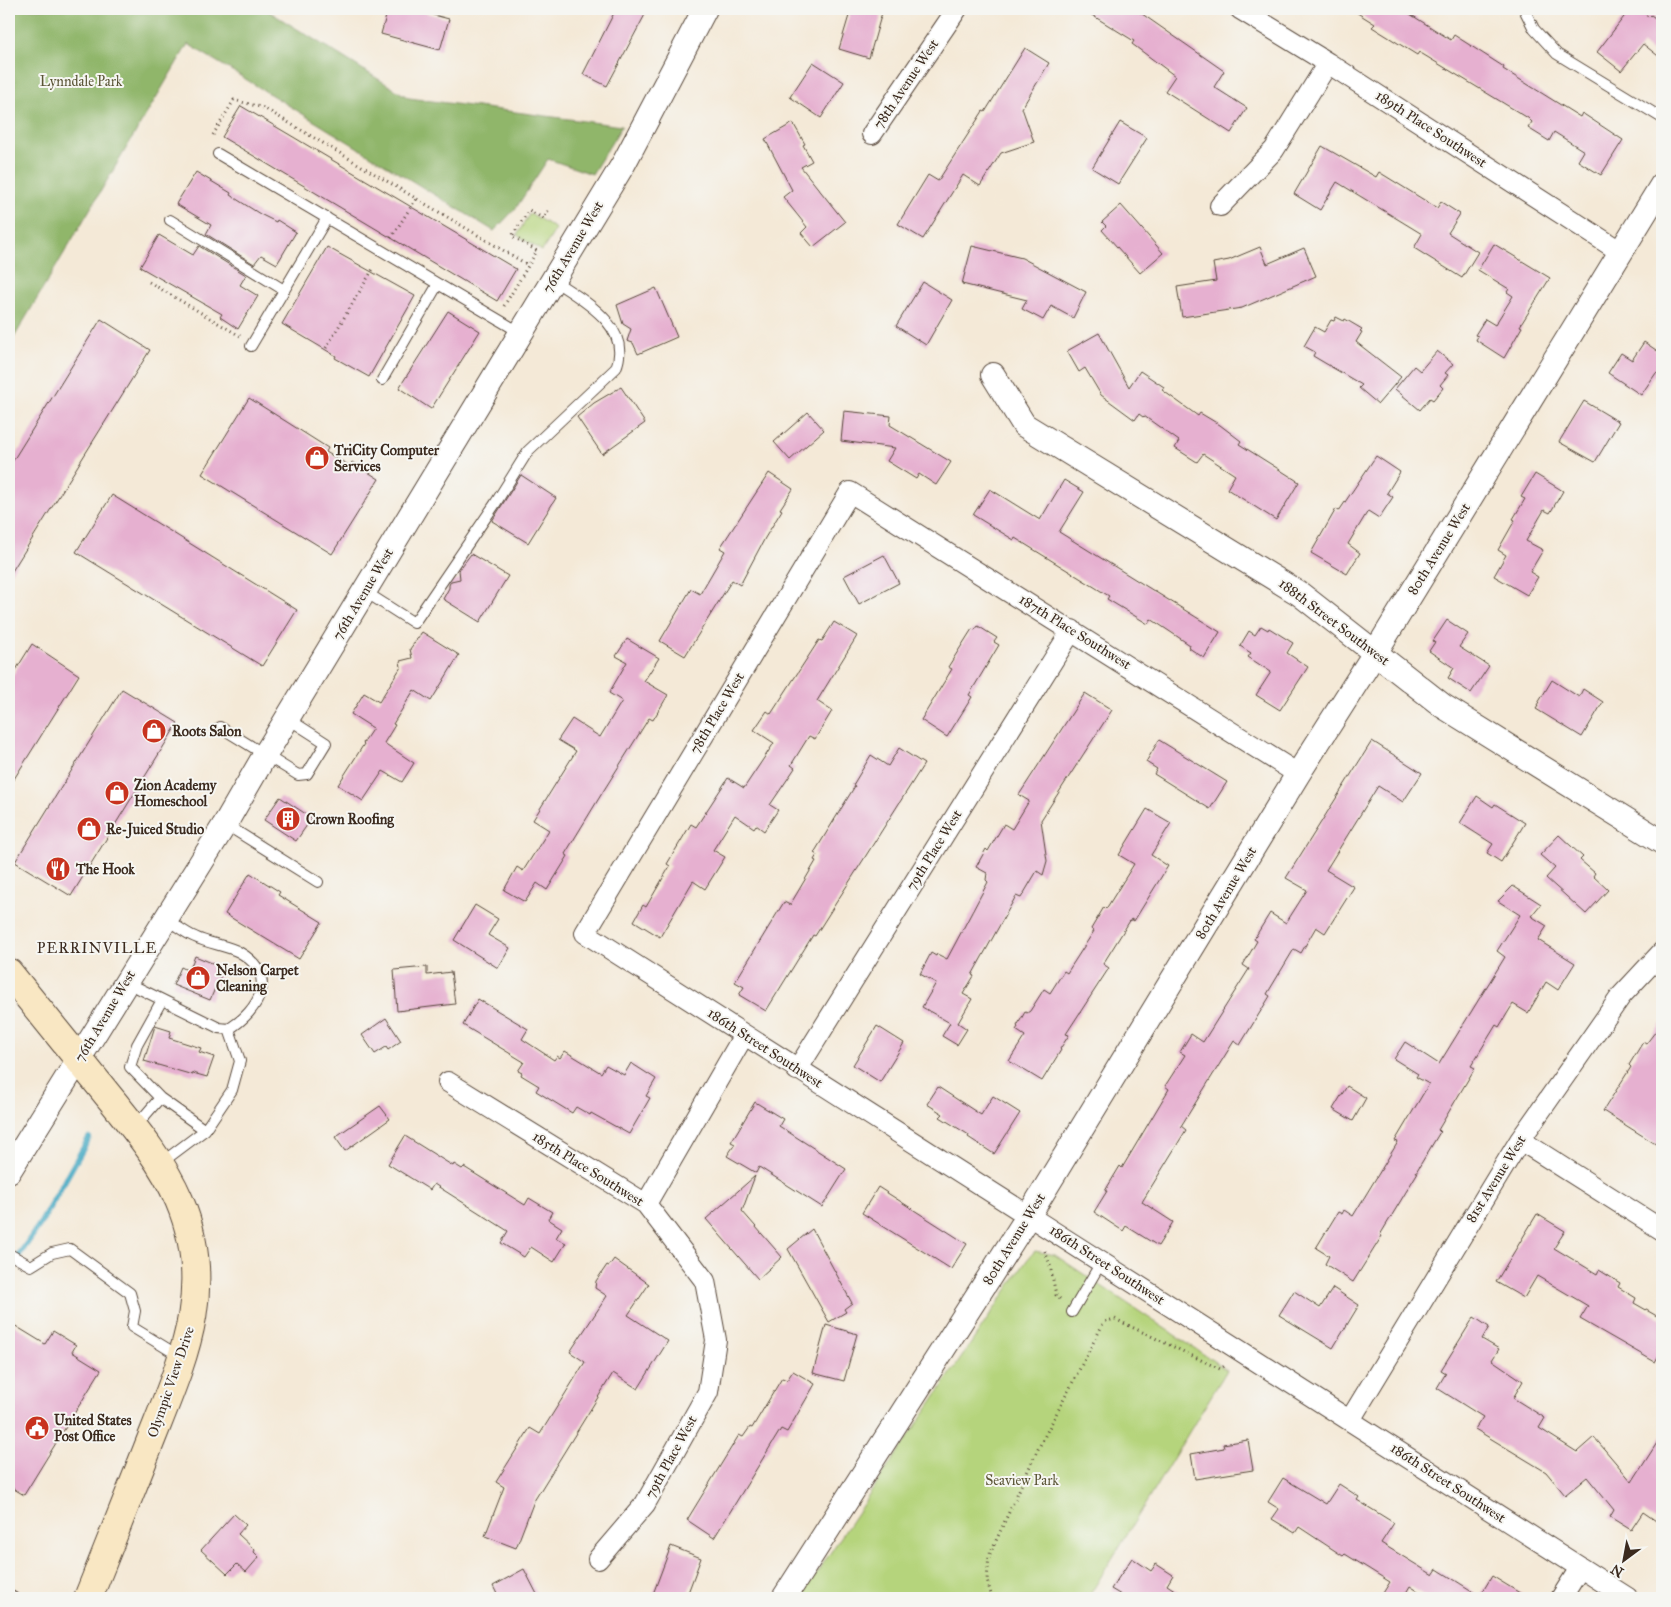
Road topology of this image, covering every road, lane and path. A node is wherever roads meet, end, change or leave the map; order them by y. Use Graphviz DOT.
graph roads {
  1 [pos="705,9"];
  2 [pos="957,9"];
  3 [pos="1240,9"];
  4 [pos="1524,9"];
  5 [pos="1328,63"];
  6 [pos="1662,118"];
  7 [pos="872,134"];
  8 [pos="213,135"];
  9 [pos="218,154"];
  10 [pos="1662,185"];
  11 [pos="416,198"];
  12 [pos="1220,206"];
  13 [pos="549,209"];
  14 [pos="327,218"];
  15 [pos="170,220"];
  16 [pos="390,241"];
  17 [pos="1622,252"];
  18 [pos="528,265"];
  19 [pos="373,269"];
  20 [pos="553,280"];
  21 [pos="149,282"];
  22 [pos="438,284"];
  23 [pos="284,290"];
  24 [pos="502,308"];
  25 [pos="521,333"];
  26 [pos="242,338"];
  27 [pos="251,346"];
  28 [pos="326,348"];
  29 [pos="993,375"];
  30 [pos="382,380"];
  31 [pos="850,492"];
  32 [pos="364,591"];
  33 [pos="1072,630"];
  34 [pos="1375,653"];
  35 [pos="287,718"];
  36 [pos="220,727"];
  37 [pos="265,755"];
  38 [pos="1298,774"];
  39 [pos="224,824"];
  40 [pos="1662,842"];
  41 [pos="318,882"];
  42 [pos="166,918"];
  43 [pos="584,933"];
  44 [pos="1662,952"];
  45 [pos="9,973"];
  46 [pos="126,982"];
  47 [pos="162,1000"];
  48 [pos="229,1029"];
  49 [pos="744,1035"];
  50 [pos="80,1060"];
  51 [pos="797,1070"];
  52 [pos="448,1082"];
  53 [pos="160,1098"];
  54 [pos="134,1128"];
  55 [pos="205,1130"];
  56 [pos="1520,1140"];
  57 [pos="160,1164"];
  58 [pos="9,1171"];
  59 [pos="646,1204"];
  60 [pos="1029,1216"];
  61 [pos="1662,1230"];
  62 [pos="1039,1246"];
  63 [pos="9,1254"];
  64 [pos="1102,1262"];
  65 [pos="1072,1312"];
  66 [pos="716,1340"];
  67 [pos="1246,1354"];
  68 [pos="182,1358"];
  69 [pos="1350,1420"];
  70 [pos="598,1559"];
  71 [pos="1580,1568"];
  72 [pos="9,1595"];
  73 [pos="14,1598"];
  74 [pos="88,1598"];
  75 [pos="784,1598"];
  76 [pos="992,1598"];
  77 [pos="1561,1598"];
  78 [pos="1628,1598"];
  1 -- 20 [label="street, 76th Avenue West"];
  2 -- 7 [label="street, 78th Avenue West"];
  3 -- 5 [label="street, 189th Place Southwest"];
  4 -- 6 [label="lane"];
  5 -- 12 [label="street"];
  5 -- 17 [label="street, 189th Place Southwest"];
  8 -- 11 [label="path"];
  9 -- 14 [label="lane"];
  10 -- 17 [label="street, 80th Avenue West"];
  11 -- 16 [label="path"];
  11 -- 18 [label="path"];
  13 -- 18 [label="path"];
  14 -- 22 [label="lane"];
  14 -- 23 [label="lane"];
  15 -- 23 [label="lane"];
  17 -- 34 [label="street, 80th Avenue West"];
  18 -- 24 [label="path"];
  19 -- 28 [label="path"];
  20 -- 25 [label="street, 76th Avenue West"];
  20 -- 32 [label="lane"];
  21 -- 26 [label="path"];
  22 -- 25 [label="lane"];
  22 -- 30 [label="lane"];
  23 -- 27 [label="lane"];
  25 -- 32 [label="street, 76th Avenue West"];
  29 -- 34 [label="street, 188th Street Southwest"];
  31 -- 33 [label="street, 187th Place Southwest"];
  31 -- 43 [label="street, 78th Place West"];
  32 -- 35 [label="street, 76th Avenue West"];
  33 -- 38 [label="street, 187th Place Southwest"];
  33 -- 51 [label="street, 79th Place West"];
  34 -- 38 [label="street, 80th Avenue West"];
  34 -- 40 [label="street, 188th Street Southwest"];
  35 -- 37 [label="street, 76th Avenue West"];
  35 -- 37 [label="lane"];
  36 -- 37 [label="lane"];
  37 -- 39 [label="street, 76th Avenue West"];
  38 -- 60 [label="street, 80th Avenue West"];
  39 -- 41 [label="lane"];
  39 -- 42 [label="street, 76th Avenue West"];
  42 -- 46 [label="street, 76th Avenue West"];
  42 -- 48 [label="lane"];
  43 -- 49 [label="street, 186th Street Southwest"];
  44 -- 56 [label="street, 81st Avenue West"];
  45 -- 50 [label="main road, Olympic View Drive"];
  46 -- 47 [label="lane"];
  46 -- 50 [label="street, 76th Avenue West"];
  47 -- 48 [label="lane"];
  47 -- 53 [label="lane"];
  48 -- 55 [label="lane"];
  49 -- 51 [label="street, 186th Street Southwest"];
  49 -- 59 [label="street"];
  50 -- 54 [label="main road, Olympic View Drive"];
  50 -- 58 [label="street, 76th Avenue West"];
  51 -- 60 [label="street, 186th Street Southwest"];
  52 -- 59 [label="street, 185th Place Southwest"];
  53 -- 54 [label="lane"];
  53 -- 55 [label="lane"];
  54 -- 57 [label="main road, Olympic View Drive"];
  55 -- 57 [label="lane"];
  56 -- 61 [label="street"];
  56 -- 69 [label="street, 81st Avenue West"];
  57 -- 68 [label="main road, Olympic View Drive"];
  59 -- 66 [label="street, 185th Place Southwest"];
  60 -- 64 [label="street, 186th Street Southwest"];
  60 -- 75 [label="street, 80th Avenue West"];
  62 -- 65 [label="path"];
  63 -- 68 [label="lane"];
  64 -- 65 [label="lane"];
  64 -- 67 [label="street, 186th Street Southwest"];
  66 -- 70 [label="street, 79th Place West"];
  67 -- 69 [label="street, 186th Street Southwest"];
  67 -- 76 [label="path"];
  68 -- 74 [label="main road, Olympic View Drive"];
  69 -- 71 [label="street, 186th Street Southwest"];
  71 -- 77 [label="street"];
  71 -- 78 [label="street, 186th Street Southwest"];
  72 -- 73 [label="lane"];
}
